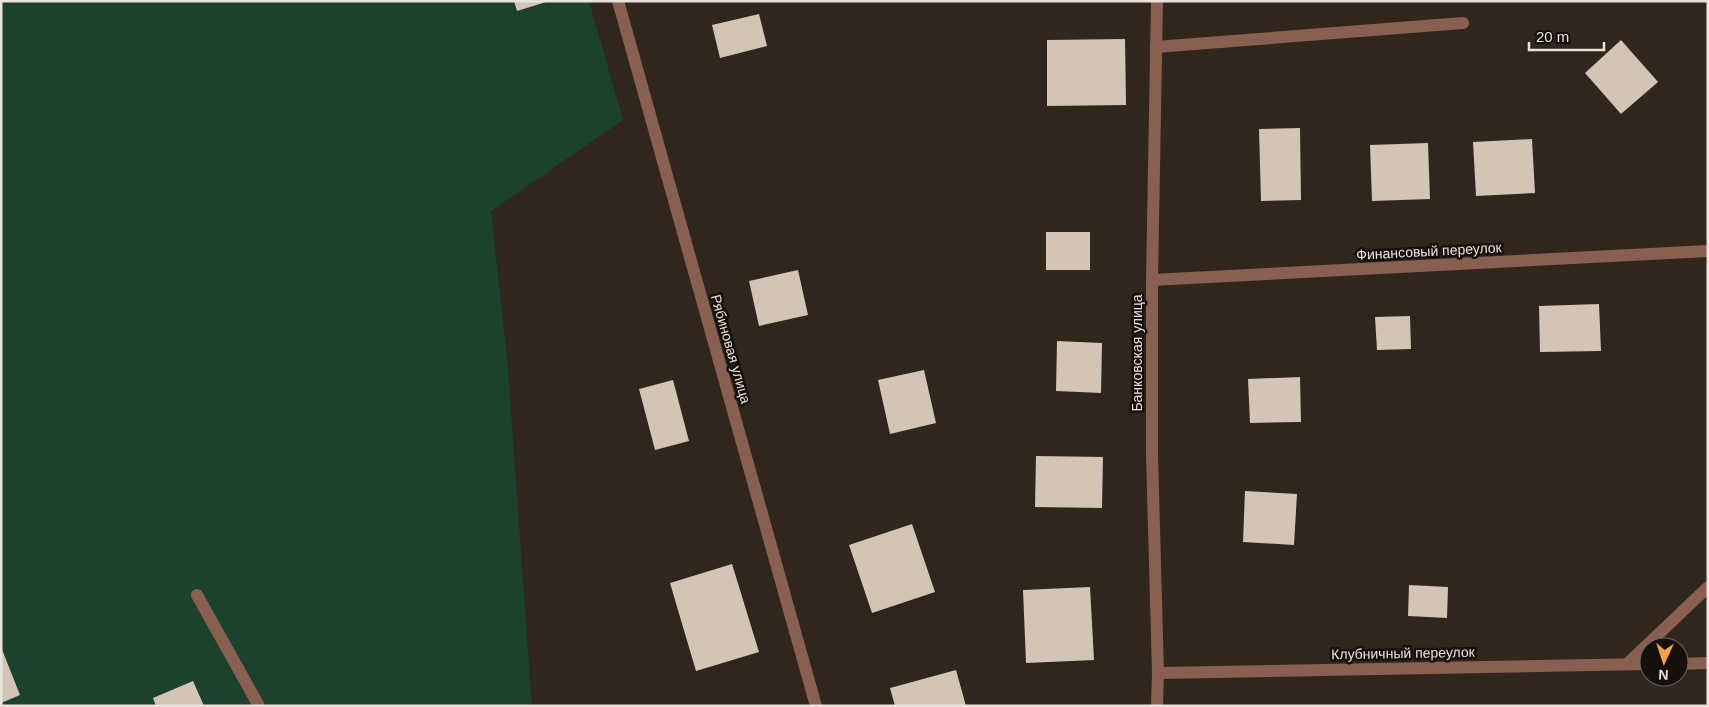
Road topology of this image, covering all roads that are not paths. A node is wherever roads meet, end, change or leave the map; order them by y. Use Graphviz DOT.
graph roads {
  1 [pos="618,1"];
  2 [pos="1157,1"];
  3 [pos="1463,23"];
  4 [pos="1156,47"];
  5 [pos="1708,251"];
  6 [pos="1152,280"];
  7 [pos="1708,587"];
  8 [pos="197,595"];
  9 [pos="1708,663"];
  10 [pos="1627,664"];
  11 [pos="1639,664"];
  12 [pos="1689,664"];
  13 [pos="1158,673"];
  14 [pos="259,706"];
  15 [pos="816,706"];
  16 [pos="1157,706"];
  1 -- 15 [label="street, Рябиновая улица"];
  2 -- 4 [label="street, Банковская улица"];
  3 -- 4 [label="street"];
  4 -- 6 [label="street, Банковская улица"];
  5 -- 6 [label="street, Финансовый переулок"];
  6 -- 13 [label="street, Банковская улица"];
  7 -- 10 [label="street"];
  8 -- 14 [label="street"];
  9 -- 12 [label="street"];
  10 -- 11 [label="street, Клубничный переулок"];
  10 -- 13 [label="street, Клубничный переулок"];
  13 -- 16 [label="street, Банковская улица"];
}
